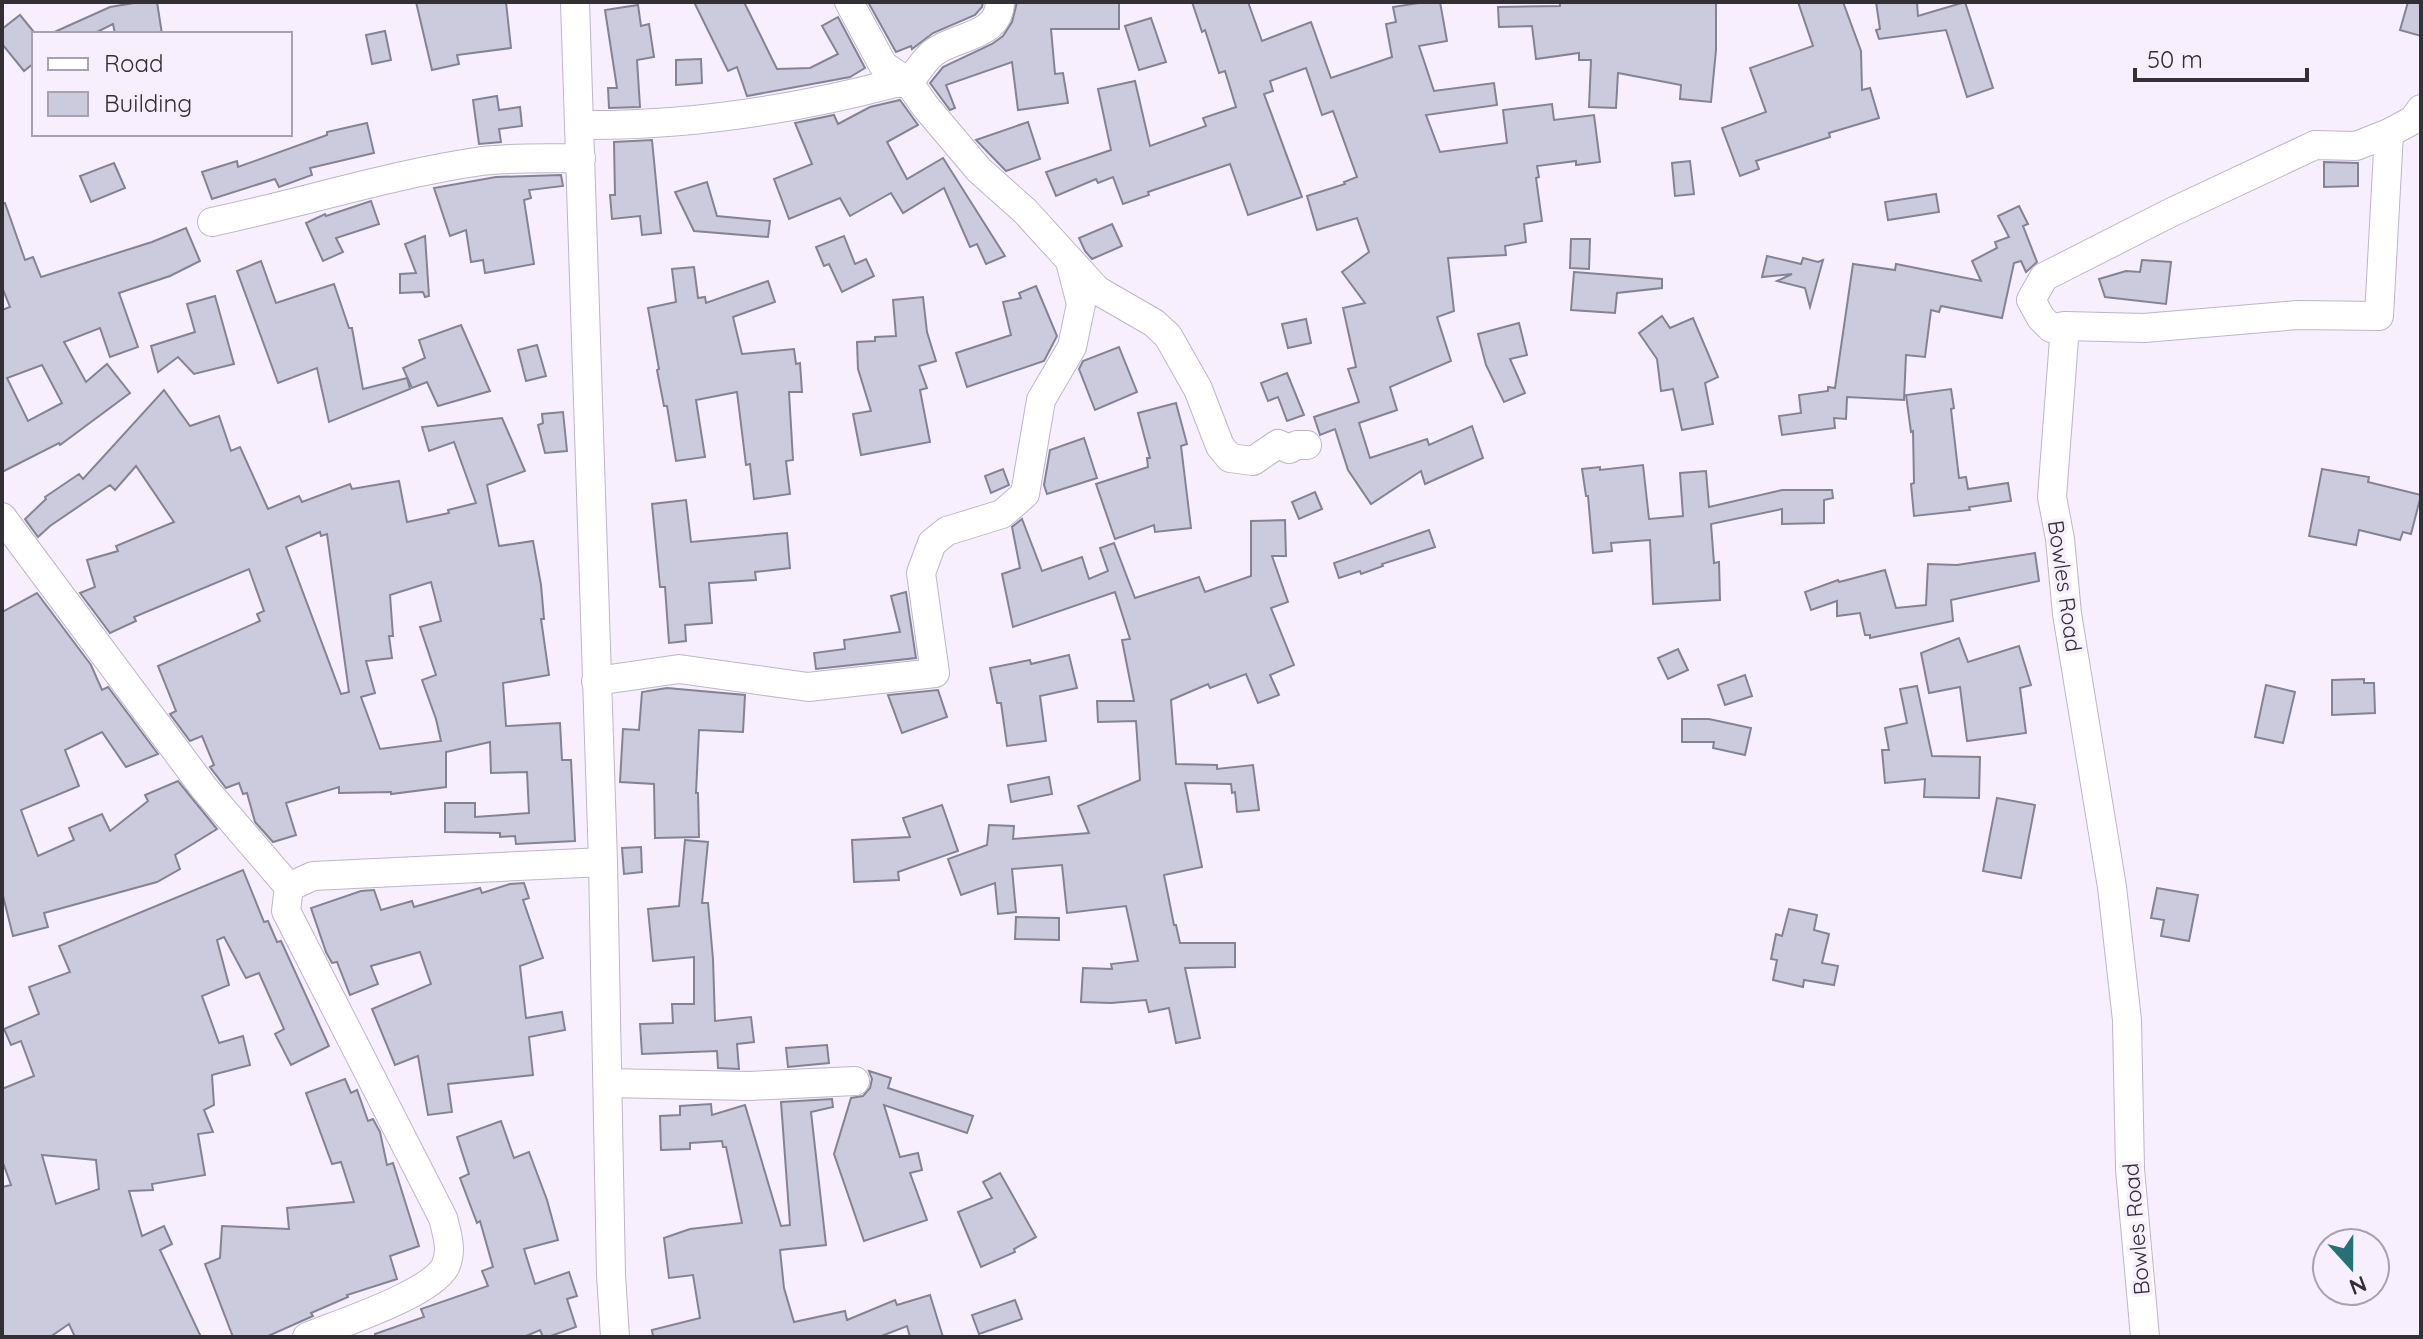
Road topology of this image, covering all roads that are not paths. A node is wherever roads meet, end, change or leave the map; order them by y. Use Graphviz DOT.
graph roads {
  1 [pos="575,2"];
  2 [pos="849,2"];
  3 [pos="1000,2"];
  4 [pos="909,83"];
  5 [pos="2421,109"];
  6 [pos="580,125"];
  7 [pos="2389,133"];
  8 [pos="581,158"];
  9 [pos="212,222"];
  10 [pos="1071,263"];
  11 [pos="2065,326"];
  12 [pos="1307,445"];
  13 [pos="2,517"];
  14 [pos="596,681"];
  15 [pos="603,862"];
  16 [pos="289,887"];
  17 [pos="855,1081"];
  18 [pos="608,1083"];
  19 [pos="307,1337"];
  20 [pos="615,1337"];
  21 [pos="2145,1337"];
  1 -- 6 [label="street"];
  2 -- 4 [label="street"];
  3 -- 4 [label="street"];
  4 -- 6 [label="street"];
  4 -- 10 [label="street"];
  5 -- 7 [label="street"];
  6 -- 8 [label="street"];
  7 -- 11 [label="street"];
  7 -- 11 [label="street"];
  8 -- 9 [label="street"];
  8 -- 14 [label="street"];
  10 -- 12 [label="street"];
  10 -- 14 [label="street"];
  11 -- 21 [label="street, Bowles Road"];
  13 -- 16 [label="street"];
  14 -- 15 [label="street"];
  15 -- 16 [label="street"];
  15 -- 18 [label="street"];
  16 -- 19 [label="street"];
  17 -- 18 [label="street"];
  18 -- 20 [label="street"];
}
